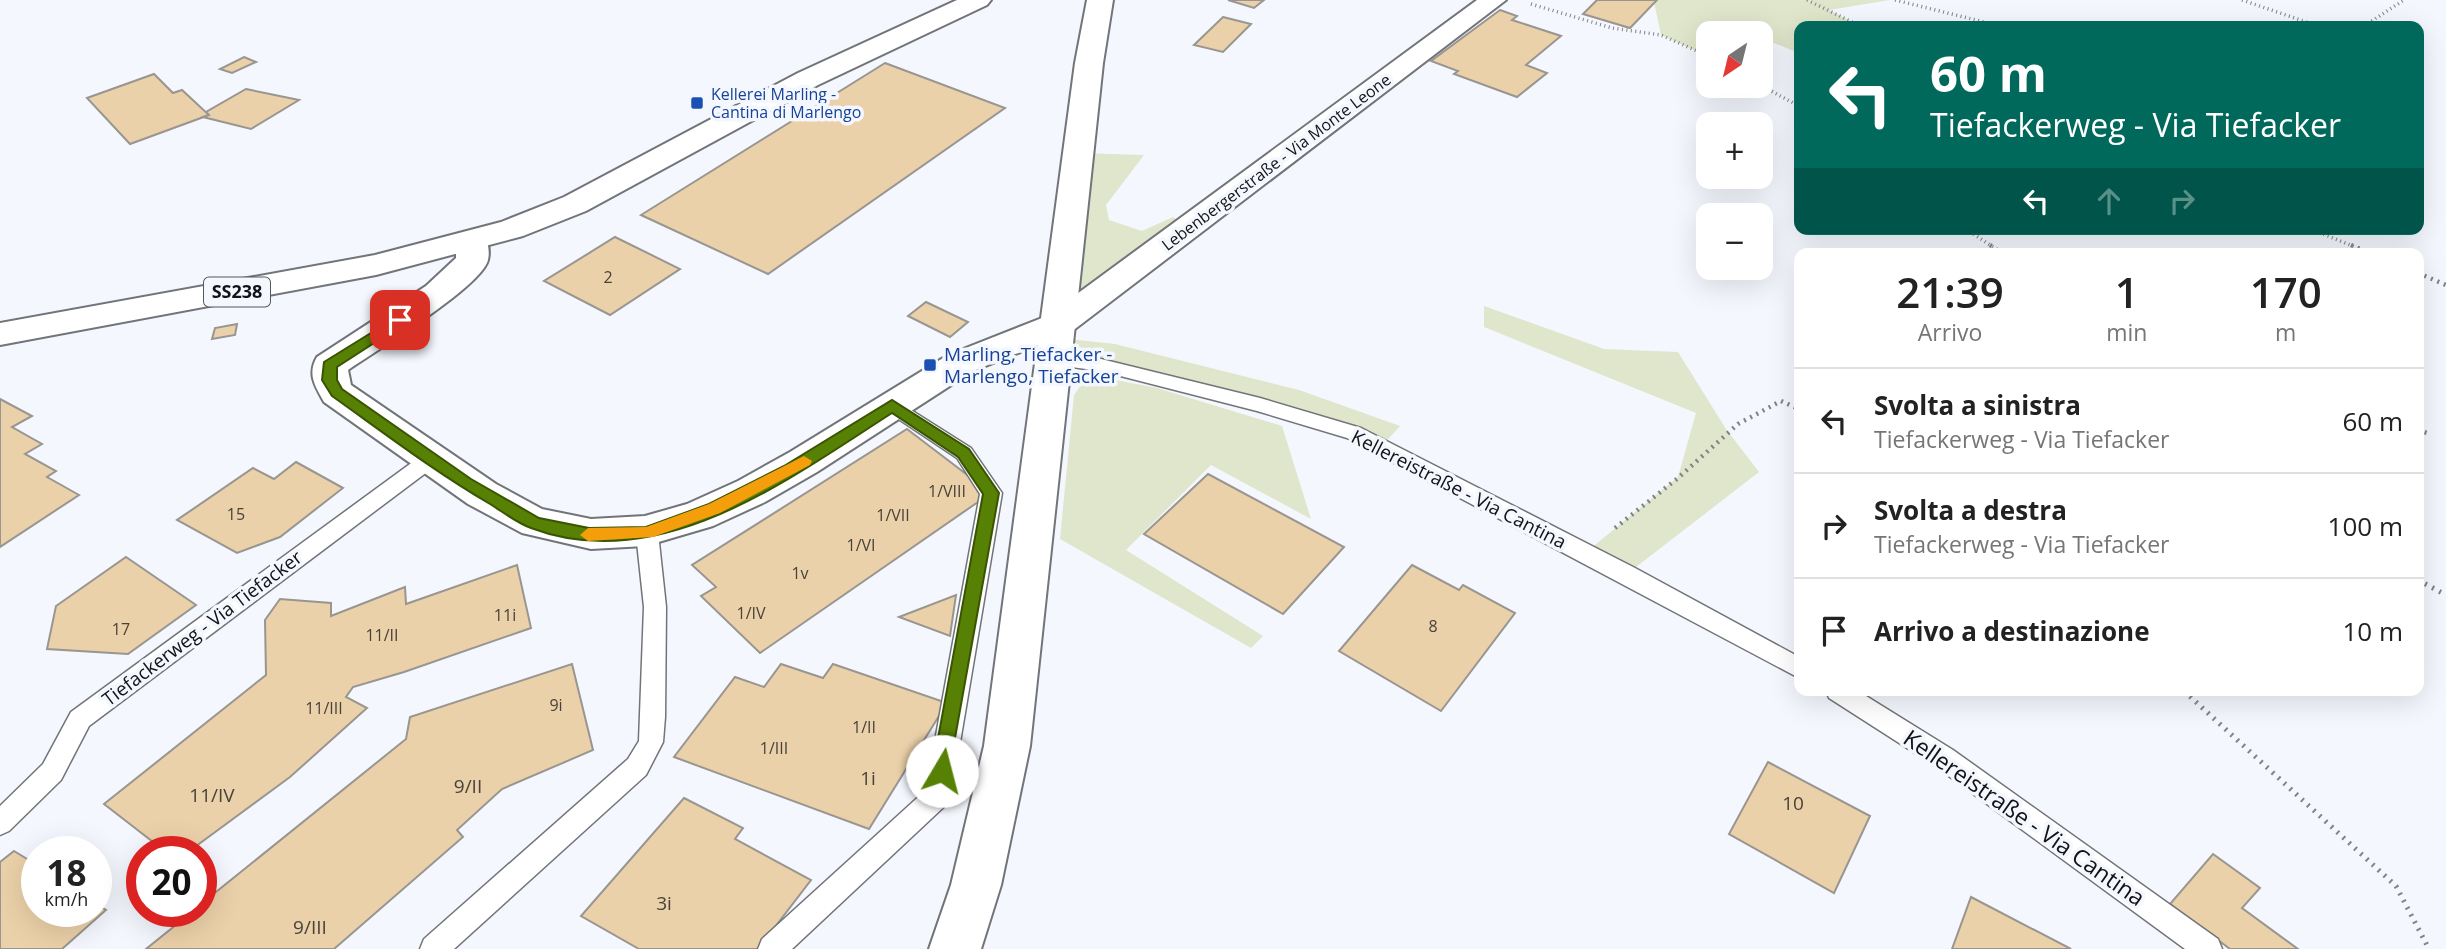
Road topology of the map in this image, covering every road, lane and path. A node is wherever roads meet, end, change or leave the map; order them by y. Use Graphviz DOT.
graph roads {
  1 [pos="978,0"];
  2 [pos="1100,0"];
  3 [pos="1493,0"];
  4 [pos="1807,0"];
  5 [pos="1895,0"];
  6 [pos="2242,0"];
  7 [pos="2404,0"];
  8 [pos="1529,4"];
  9 [pos="1850,21"];
  10 [pos="1980,21"];
  11 [pos="2303,21"];
  12 [pos="2372,21"];
  13 [pos="1696,51"];
  14 [pos="1773,92"];
  15 [pos="1794,103"];
  16 [pos="1975,235"];
  17 [pos="2326,235"];
  18 [pos="472,241"];
  19 [pos="1994,248"];
  20 [pos="2357,248"];
  21 [pos="2424,276"];
  22 [pos="2446,285"];
  23 [pos="0,334"];
  24 [pos="1058,342"];
  25 [pos="892,405"];
  26 [pos="1794,407"];
  27 [pos="2424,432"];
  28 [pos="2430,434"];
  29 [pos="432,458"];
  30 [pos="647,533"];
  31 [pos="1585,553"];
  32 [pos="2424,583"];
  33 [pos="2446,594"];
  34 [pos="1794,665"];
  35 [pos="1846,696"];
  36 [pos="2189,696"];
  37 [pos="0,824"];
  38 [pos="434,949"];
  39 [pos="772,949"];
  40 [pos="955,949"];
  41 [pos="2208,949"];
  42 [pos="2429,949"];
  1 -- 18 [label="street, SS238"];
  2 -- 24 [label="street"];
  3 -- 24 [label="street, Lebenbergerstraße - Via Monte Leone"];
  4 -- 9 [label="path"];
  5 -- 10 [label="path"];
  6 -- 11 [label="path"];
  7 -- 12 [label="path"];
  8 -- 13 [label="path"];
  14 -- 15 [label="path"];
  16 -- 19 [label="path"];
  17 -- 20 [label="path"];
  18 -- 23 [label="street, SS238"];
  18 -- 29 [label="street"];
  21 -- 22 [label="path"];
  24 -- 25 [label="street"];
  24 -- 31 [label="lane, Kellereistraße - Via Cantina"];
  24 -- 40 [label="street"];
  25 -- 30 [label="street"];
  25 -- 39 [label="lane"];
  26 -- 31 [label="path"];
  27 -- 28 [label="path"];
  29 -- 30 [label="street"];
  29 -- 37 [label="lane, Tiefackerweg - Via Tiefacker"];
  30 -- 38 [label="lane"];
  31 -- 34 [label="lane, Kellereistraße - Via Cantina"];
  32 -- 33 [label="path"];
  35 -- 41 [label="lane, Kellereistraße - Via Cantina"];
  36 -- 42 [label="path"];
}
